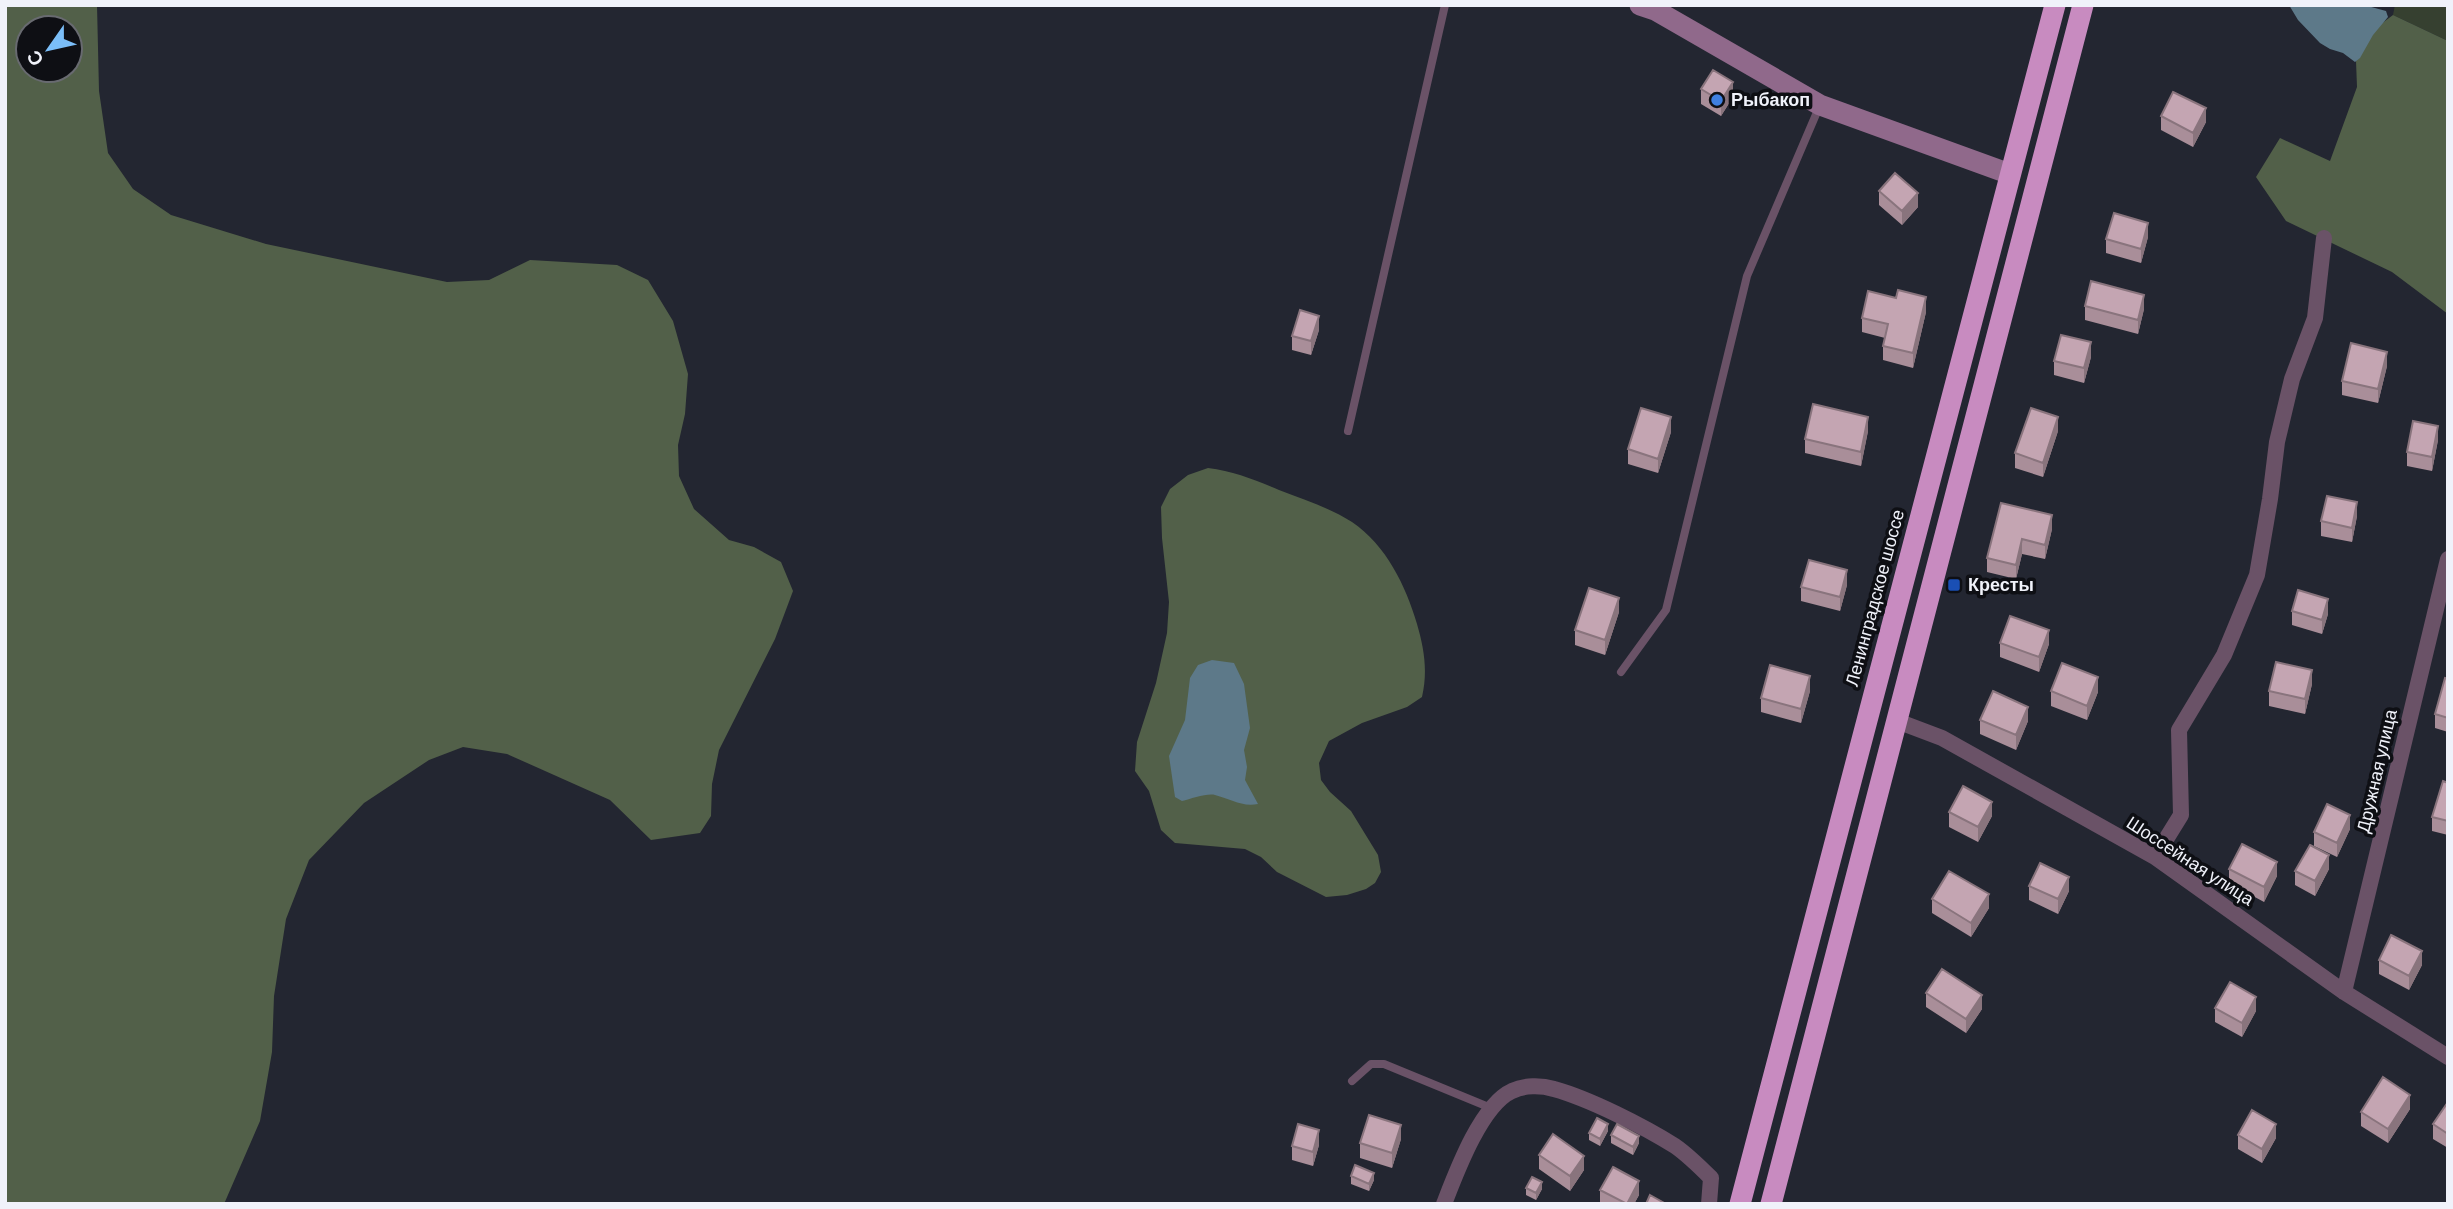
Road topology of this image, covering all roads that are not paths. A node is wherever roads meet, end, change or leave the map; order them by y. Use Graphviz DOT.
graph roads {
  1 [pos="1445,5"];
  2 [pos="1640,5"];
  3 [pos="2055,5"];
  4 [pos="2083,5"];
  5 [pos="1820,105"];
  6 [pos="2010,174"];
  7 [pos="2324,238"];
  8 [pos="1348,431"];
  9 [pos="2448,558"];
  10 [pos="1621,672"];
  11 [pos="1897,721"];
  12 [pos="2155,857"];
  13 [pos="2344,992"];
  14 [pos="2448,1057"];
  15 [pos="1352,1082"];
  16 [pos="1491,1108"];
  17 [pos="1444,1204"];
  18 [pos="1709,1204"];
  19 [pos="1740,1204"];
  20 [pos="1771,1204"];
  1 -- 8 [label="lane"];
  2 -- 5 [label="street"];
  3 -- 6 [label="highway, Ленинградское шоссе"];
  4 -- 11 [label="highway"];
  5 -- 6 [label="street"];
  5 -- 10 [label="lane"];
  6 -- 19 [label="highway, Ленинградское шоссе"];
  7 -- 12 [label="street"];
  9 -- 13 [label="street, Дружная улица"];
  11 -- 12 [label="street, Шоссейная улица"];
  11 -- 20 [label="highway"];
  12 -- 13 [label="street, Шоссейная улица"];
  13 -- 14 [label="street, Шоссейная улица"];
  15 -- 16 [label="lane"];
  16 -- 17 [label="street"];
  16 -- 18 [label="street"];
}
